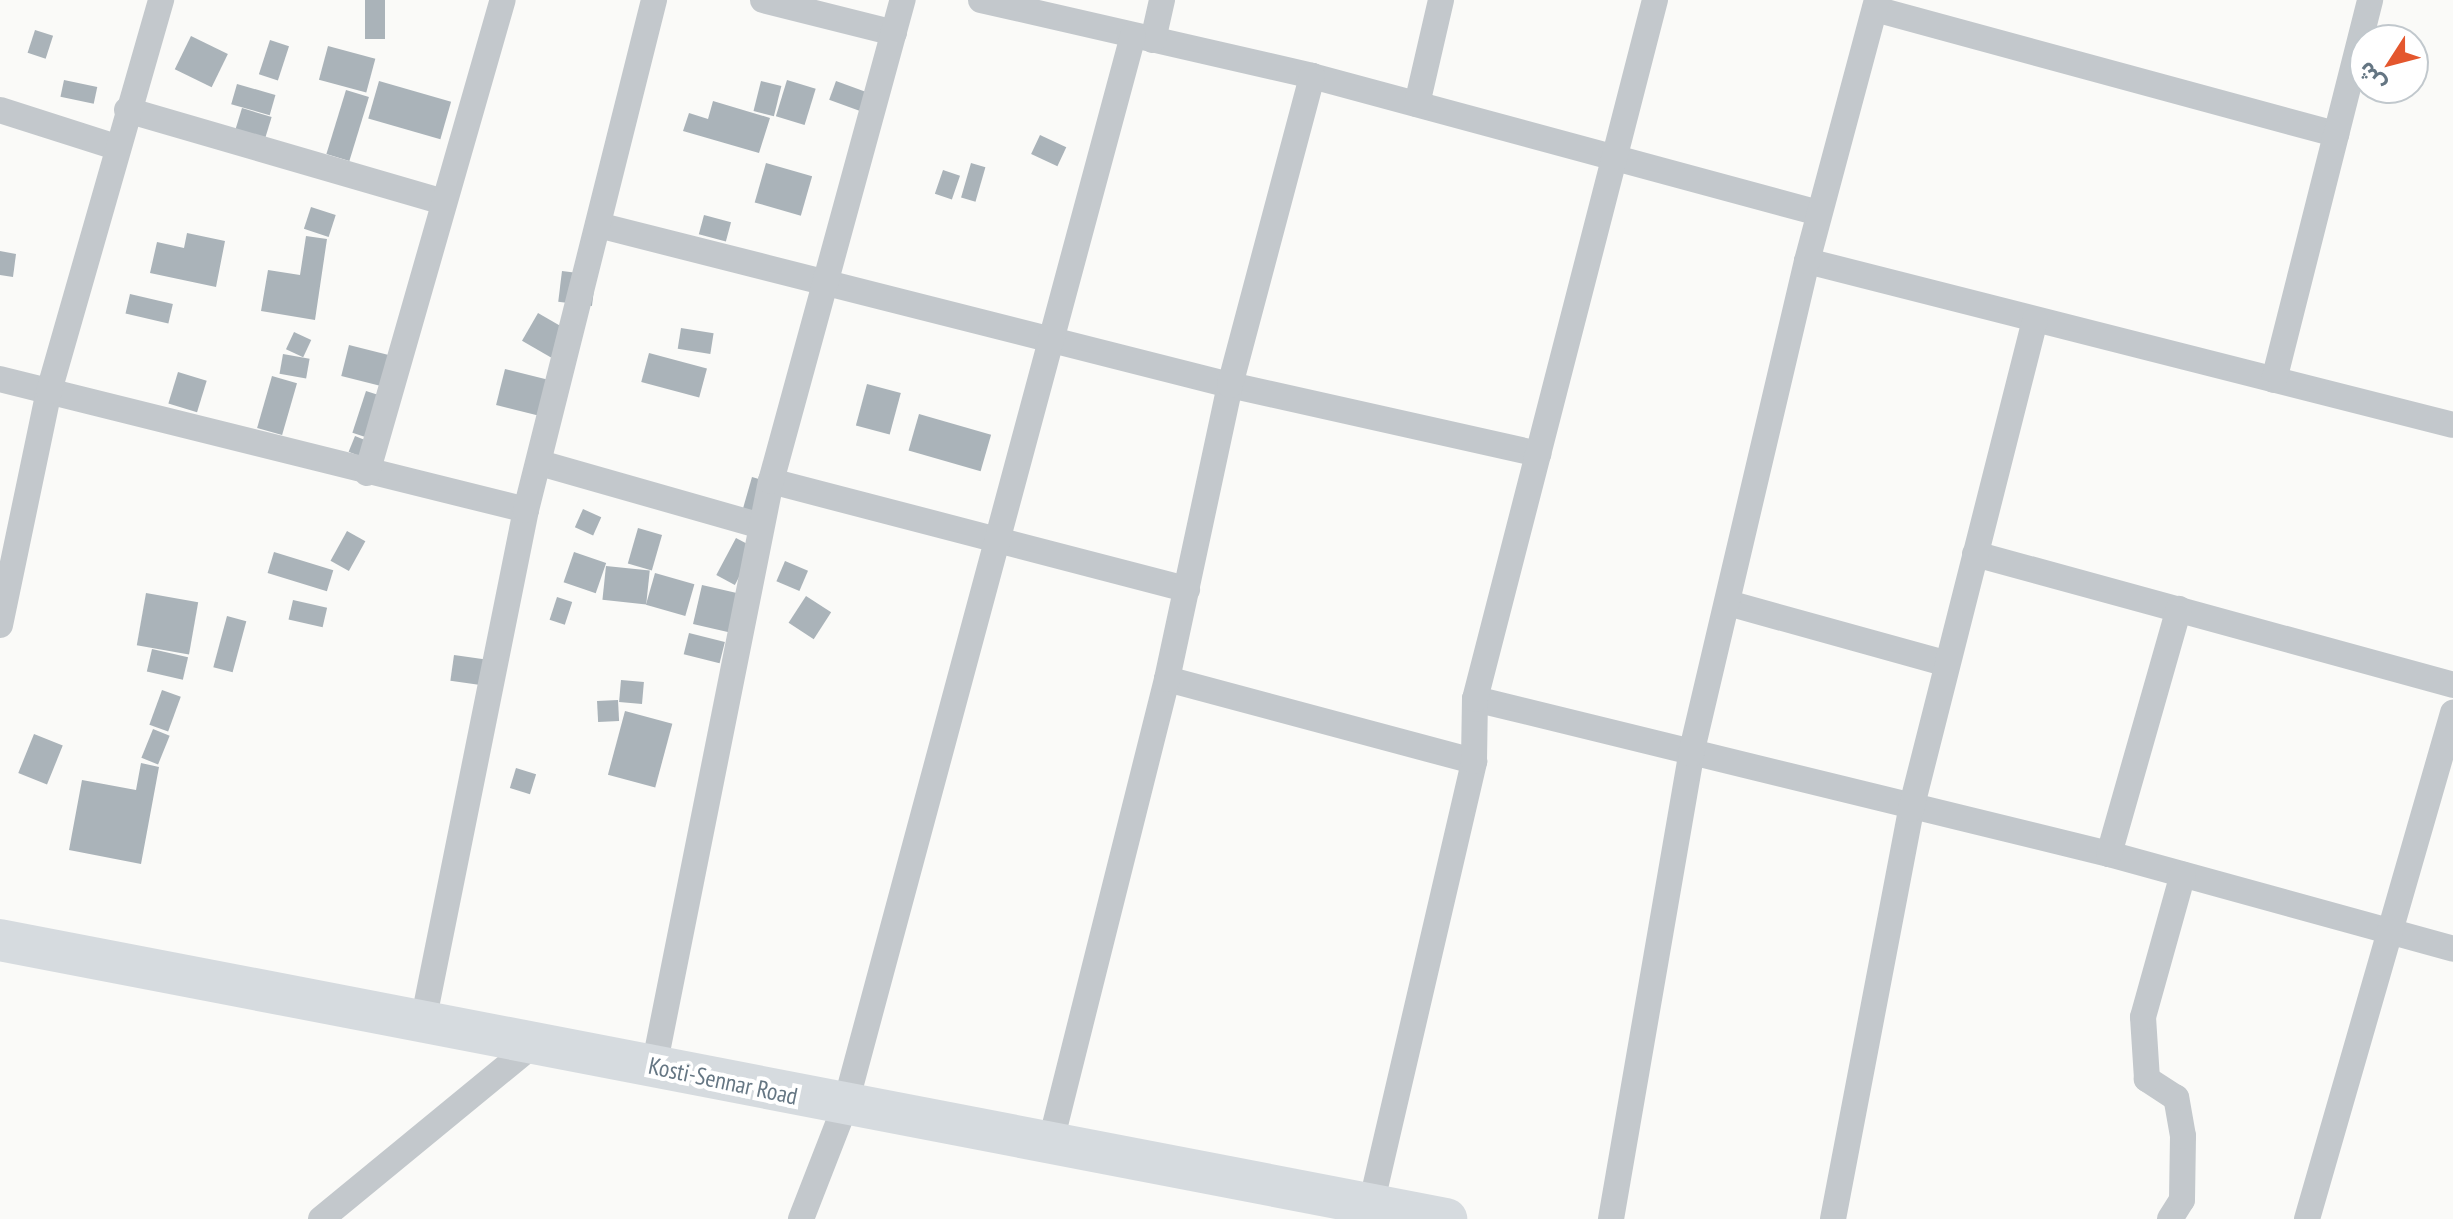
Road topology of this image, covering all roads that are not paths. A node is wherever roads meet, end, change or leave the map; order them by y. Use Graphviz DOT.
graph roads {
  1 [pos="161,0"];
  2 [pos="503,0"];
  3 [pos="654,0"];
  4 [pos="763,0"];
  5 [pos="903,0"];
  6 [pos="981,0"];
  7 [pos="1162,0"];
  8 [pos="1441,0"];
  9 [pos="1655,0"];
  10 [pos="2370,0"];
  11 [pos="1876,4"];
  12 [pos="894,33"];
  13 [pos="1143,38"];
  14 [pos="1312,76"];
  15 [pos="1417,104"];
  16 [pos="0,110"];
  17 [pos="127,110"];
  18 [pos="2336,134"];
  19 [pos="116,147"];
  20 [pos="1621,155"];
  21 [pos="441,201"];
  22 [pos="1819,213"];
  23 [pos="598,225"];
  24 [pos="1807,261"];
  25 [pos="827,283"];
  26 [pos="2035,320"];
  27 [pos="1054,342"];
  28 [pos="0,379"];
  29 [pos="2274,380"];
  30 [pos="1230,385"];
  31 [pos="49,391"];
  32 [pos="2453,425"];
  33 [pos="1538,454"];
  34 [pos="540,463"];
  35 [pos="367,473"];
  36 [pos="771,481"];
  37 [pos="526,510"];
  38 [pos="761,526"];
  39 [pos="996,536"];
  40 [pos="1975,554"];
  41 [pos="1187,589"];
  42 [pos="1728,603"];
  43 [pos="2179,609"];
  44 [pos="0,625"];
  45 [pos="1945,663"];
  46 [pos="1167,679"];
  47 [pos="2453,685"];
  48 [pos="1475,699"];
  49 [pos="2453,713"];
  50 [pos="1691,754"];
  51 [pos="1474,761"];
  52 [pos="1911,809"];
  53 [pos="2109,854"];
  54 [pos="2183,874"];
  55 [pos="2390,932"];
  56 [pos="0,940"];
  57 [pos="2453,949"];
  58 [pos="423,1022"];
  59 [pos="535,1043"];
  60 [pos="654,1067"];
  61 [pos="845,1106"];
  62 [pos="1050,1145"];
  63 [pos="1371,1205"];
  64 [pos="813,1211"];
  65 [pos="321,1219"];
  66 [pos="1446,1219"];
  67 [pos="1611,1219"];
  68 [pos="1833,1219"];
  69 [pos="2170,1219"];
  70 [pos="2307,1219"];
  1 -- 17 [label="street"];
  2 -- 21 [label="street"];
  3 -- 23 [label="street"];
  4 -- 12 [label="street"];
  5 -- 12 [label="street"];
  6 -- 13 [label="street"];
  7 -- 13 [label="street"];
  8 -- 15 [label="street"];
  9 -- 20 [label="street"];
  10 -- 18 [label="street"];
  11 -- 18 [label="street"];
  11 -- 22 [label="street"];
  12 -- 25 [label="street"];
  13 -- 14 [label="street"];
  13 -- 27 [label="street"];
  14 -- 15 [label="street"];
  14 -- 30 [label="street"];
  15 -- 20 [label="street"];
  16 -- 19 [label="street"];
  17 -- 19 [label="street"];
  17 -- 21 [label="street"];
  18 -- 29 [label="street"];
  19 -- 31 [label="street"];
  20 -- 22 [label="street"];
  20 -- 33 [label="street"];
  21 -- 35 [label="street"];
  22 -- 24 [label="street"];
  23 -- 25 [label="street"];
  23 -- 34 [label="street"];
  24 -- 26 [label="street"];
  24 -- 42 [label="street"];
  25 -- 27 [label="street"];
  25 -- 36 [label="street"];
  26 -- 29 [label="street"];
  26 -- 40 [label="street"];
  27 -- 30 [label="street"];
  27 -- 39 [label="street"];
  28 -- 31 [label="street"];
  29 -- 32 [label="street"];
  30 -- 33 [label="street"];
  30 -- 41 [label="street"];
  31 -- 35 [label="street"];
  31 -- 44 [label="street"];
  33 -- 48 [label="street"];
  34 -- 37 [label="street"];
  34 -- 38 [label="street"];
  35 -- 37 [label="street"];
  36 -- 38 [label="street"];
  36 -- 39 [label="street"];
  37 -- 58 [label="street"];
  38 -- 60 [label="street"];
  39 -- 41 [label="street"];
  39 -- 61 [label="street"];
  40 -- 43 [label="street"];
  40 -- 45 [label="street"];
  41 -- 46 [label="street"];
  42 -- 45 [label="street"];
  42 -- 50 [label="street"];
  43 -- 47 [label="street"];
  43 -- 53 [label="street"];
  45 -- 52 [label="street"];
  46 -- 51 [label="street"];
  46 -- 62 [label="street"];
  48 -- 50 [label="street"];
  48 -- 51 [label="street"];
  49 -- 55 [label="street"];
  50 -- 52 [label="street"];
  50 -- 67 [label="street"];
  51 -- 63 [label="street"];
  52 -- 53 [label="street"];
  52 -- 68 [label="street"];
  53 -- 54 [label="street"];
  54 -- 55 [label="street"];
  54 -- 69 [label="street"];
  55 -- 57 [label="street"];
  55 -- 70 [label="street"];
  56 -- 58 [label="highway, Kosti-Sennar Road"];
  58 -- 59 [label="highway, Kosti-Sennar Road"];
  59 -- 60 [label="highway, Kosti-Sennar Road"];
  59 -- 65 [label="street"];
  60 -- 61 [label="highway, Kosti-Sennar Road"];
  61 -- 62 [label="highway, Kosti-Sennar Road"];
  61 -- 64 [label="street"];
  62 -- 63 [label="highway, Kosti-Sennar Road"];
  63 -- 66 [label="highway, Kosti-Sennar Road"];
}
